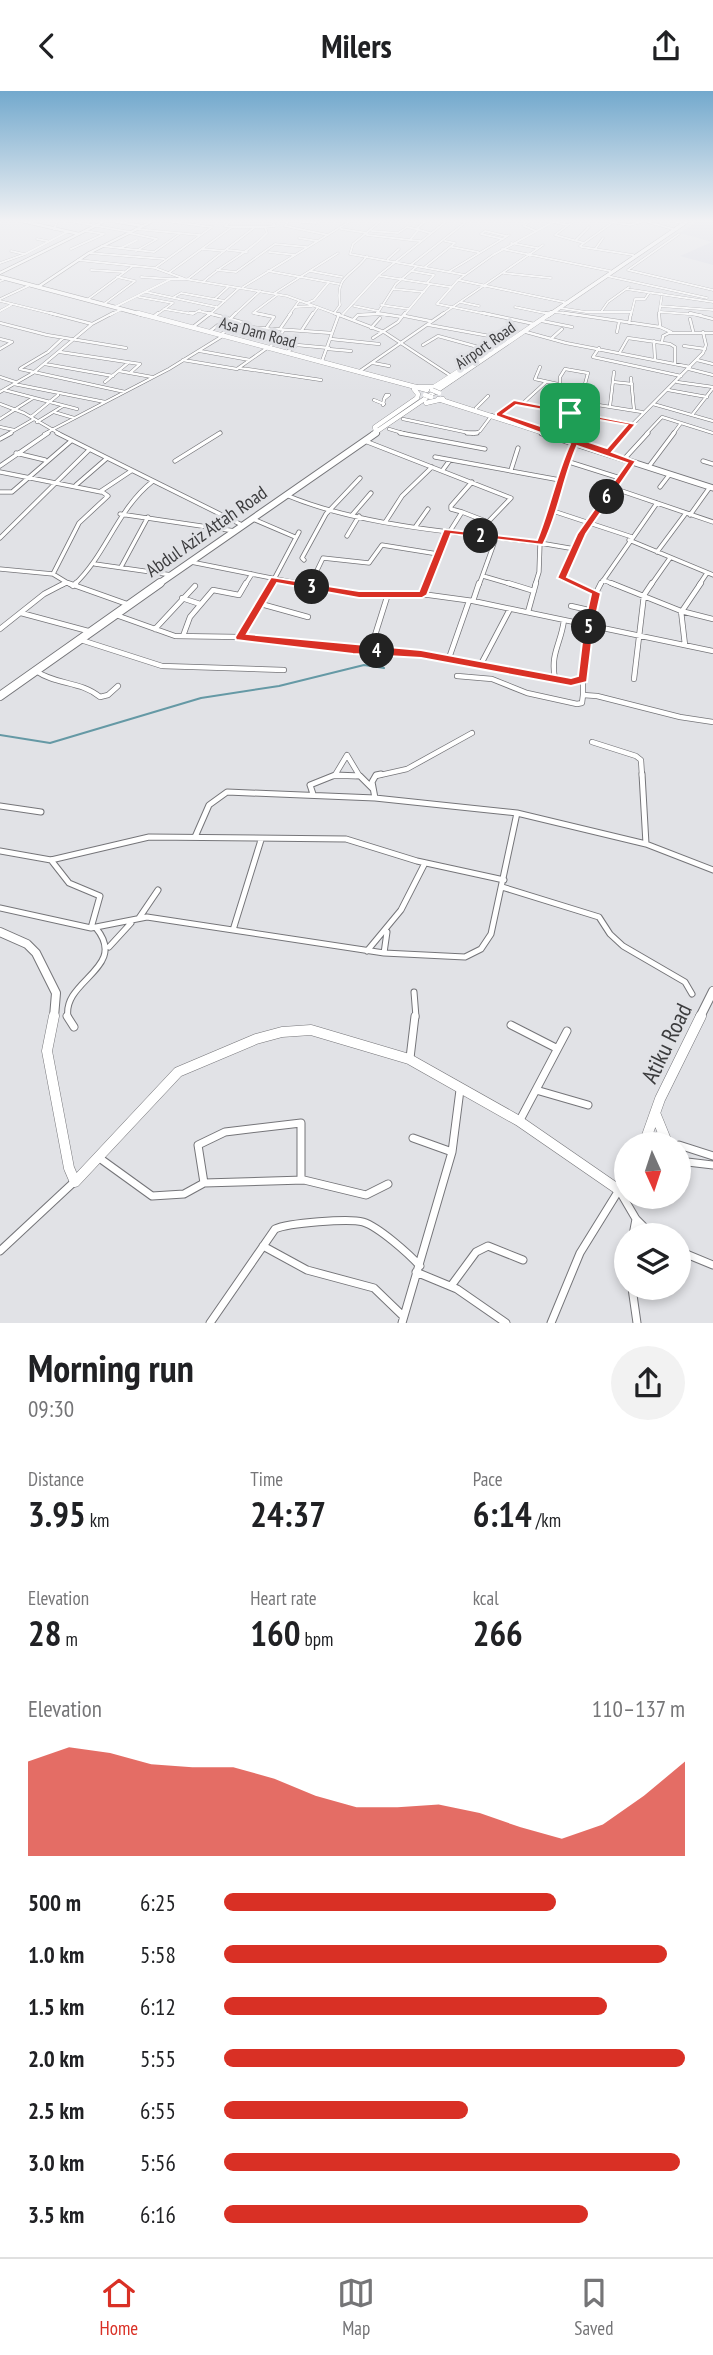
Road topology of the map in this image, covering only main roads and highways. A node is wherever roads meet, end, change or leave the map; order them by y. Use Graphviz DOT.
graph roads {
  1 [pos="604,277"];
  2 [pos="1,278"];
  3 [pos="566,303"];
  4 [pos="117,309"];
  5 [pos="555,311"];
  6 [pos="136,314"];
  7 [pos="221,336"];
  8 [pos="510,341"];
  9 [pos="284,352"];
  10 [pos="414,388"];
  11 [pos="433,395"];
  12 [pos="495,415"];
  13 [pos="534,428"];
  14 [pos="376,433"];
  15 [pos="712,487"];
  16 [pos="233,531"];
  17 [pos="171,575"];
  18 [pos="2,691"];
  1 -- 3 [label="highway, Airport Road"];
  2 -- 4 [label="main road, Asa Dam Road"];
  2 -- 4 [label="main road, Asa Dam Road"];
  3 -- 5 [label="highway, Airport Road"];
  3 -- 5 [label="highway, Airport Road"];
  4 -- 6 [label="main road, Asa Dam Road"];
  5 -- 8 [label="highway, Airport Road"];
  5 -- 8 [label="highway, Airport Road"];
  6 -- 7 [label="main road, Asa Dam Road"];
  6 -- 7 [label="main road, Asa Dam Road"];
  7 -- 9 [label="main road, Asa Dam Road"];
  8 -- 11 [label="highway, Airport Road"];
  8 -- 11 [label="highway"];
  8 -- 11 [label="highway"];
  9 -- 10 [label="main road, Asa Dam Road"];
  9 -- 10 [label="main road, Asa Dam Road"];
  10 -- 11 [label="highway"];
  10 -- 11 [label="highway"];
  11 -- 12 [label="main road"];
  11 -- 12 [label="main road"];
  11 -- 14 [label="highway, Abdul Aziz Attah Road"];
  11 -- 14 [label="highway"];
  11 -- 14 [label="highway"];
  12 -- 13 [label="main road"];
  13 -- 15 [label="main road"];
  13 -- 15 [label="main road"];
  14 -- 16 [label="highway, Abdul Aziz Attah Road"];
  14 -- 16 [label="highway, Abdul Aziz Attah Road"];
  16 -- 17 [label="highway, Abdul Aziz Attah Road"];
  16 -- 17 [label="highway, Abdul Aziz Attah Road"];
  17 -- 18 [label="highway, Abdul Aziz Attah Road"];
  17 -- 18 [label="highway, Abdul Aziz Attah Road"];
}
